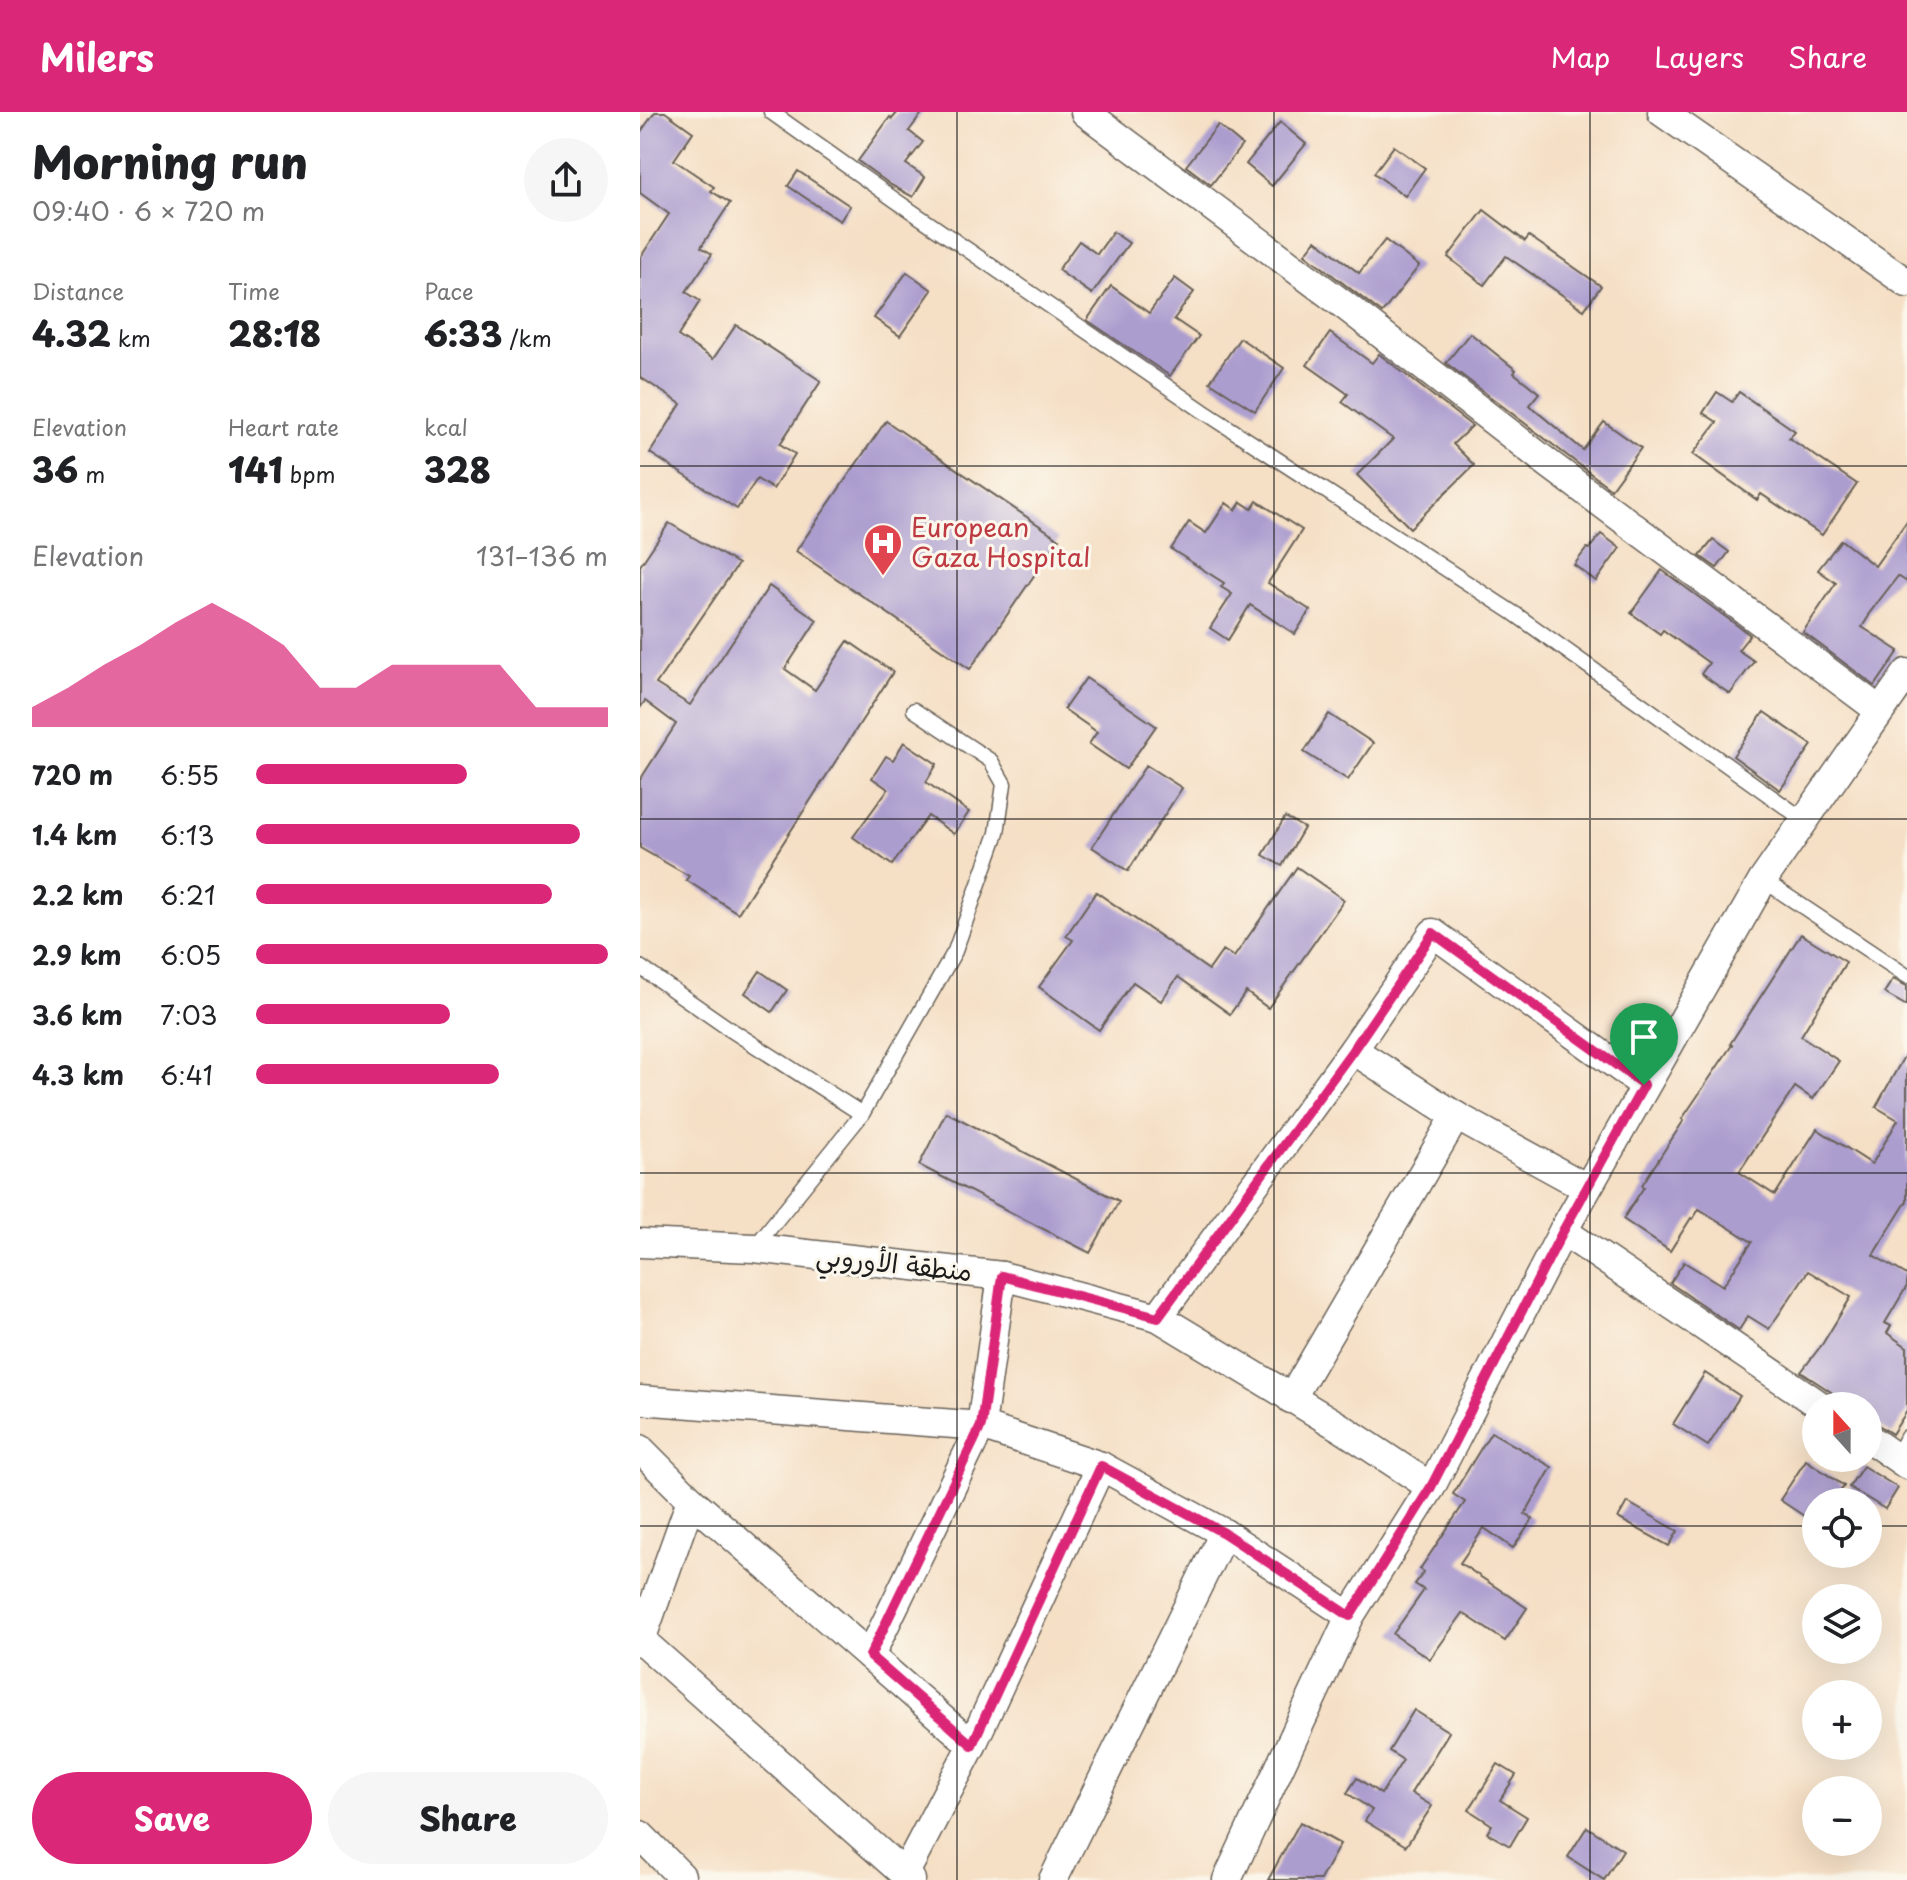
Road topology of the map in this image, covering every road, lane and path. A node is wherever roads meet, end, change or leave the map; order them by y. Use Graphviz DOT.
graph roads {
  1 [pos="771,112"];
  2 [pos="1085,112"];
  3 [pos="1662,112"];
  4 [pos="1907,283"];
  5 [pos="1907,673"];
  6 [pos="914,710"];
  7 [pos="1879,710"];
  8 [pos="1804,820"];
  9 [pos="1763,880"];
  10 [pos="640,967"];
  11 [pos="1907,976"];
  12 [pos="1353,1050"];
  13 [pos="1644,1085"];
  14 [pos="862,1114"];
  15 [pos="1456,1116"];
  16 [pos="1587,1188"];
  17 [pos="1563,1231"];
  18 [pos="640,1243"];
  19 [pos="754,1248"];
  20 [pos="1002,1276"];
  21 [pos="1158,1317"];
  22 [pos="1802,1393"];
  23 [pos="1291,1399"];
  24 [pos="640,1400"];
  25 [pos="981,1426"];
  26 [pos="1882,1444"];
  27 [pos="640,1449"];
  28 [pos="1904,1453"];
  29 [pos="1101,1466"];
  30 [pos="1431,1487"];
  31 [pos="691,1500"];
  32 [pos="1224,1533"];
  33 [pos="1350,1616"];
  34 [pos="641,1641"];
  35 [pos="870,1656"];
  36 [pos="972,1745"];
  37 [pos="640,1835"];
  38 [pos="908,1878"];
  39 [pos="678,1880"];
  40 [pos="1053,1880"];
  41 [pos="1227,1880"];
  1 -- 8 [label="lane"];
  2 -- 7 [label="street"];
  3 -- 4 [label="street"];
  5 -- 7 [label="street"];
  6 -- 14 [label="lane"];
  7 -- 8 [label="street"];
  8 -- 9 [label="street"];
  9 -- 11 [label="lane"];
  9 -- 13 [label="street"];
  10 -- 14 [label="lane"];
  12 -- 13 [label="street"];
  12 -- 15 [label="street"];
  12 -- 21 [label="street"];
  13 -- 16 [label="street"];
  14 -- 19 [label="lane"];
  15 -- 16 [label="street"];
  15 -- 23 [label="street"];
  16 -- 17 [label="street"];
  17 -- 22 [label="street"];
  17 -- 30 [label="street"];
  18 -- 19 [label="street, منطقة الأوروبي"];
  19 -- 20 [label="street, منطقة الأوروبي"];
  20 -- 21 [label="street, منطقة الأوروبي"];
  20 -- 25 [label="street"];
  21 -- 23 [label="street, منطقة الأوروبي"];
  23 -- 30 [label="street, منطقة الأوروبي"];
  24 -- 25 [label="street"];
  25 -- 29 [label="street"];
  25 -- 35 [label="street"];
  26 -- 28 [label="street"];
  27 -- 31 [label="street"];
  29 -- 32 [label="street"];
  29 -- 36 [label="street"];
  30 -- 33 [label="street"];
  31 -- 34 [label="street"];
  31 -- 35 [label="street"];
  32 -- 33 [label="street"];
  32 -- 40 [label="street"];
  33 -- 41 [label="street"];
  34 -- 38 [label="street"];
  35 -- 36 [label="street"];
  36 -- 38 [label="street"];
  37 -- 39 [label="street"];
}
